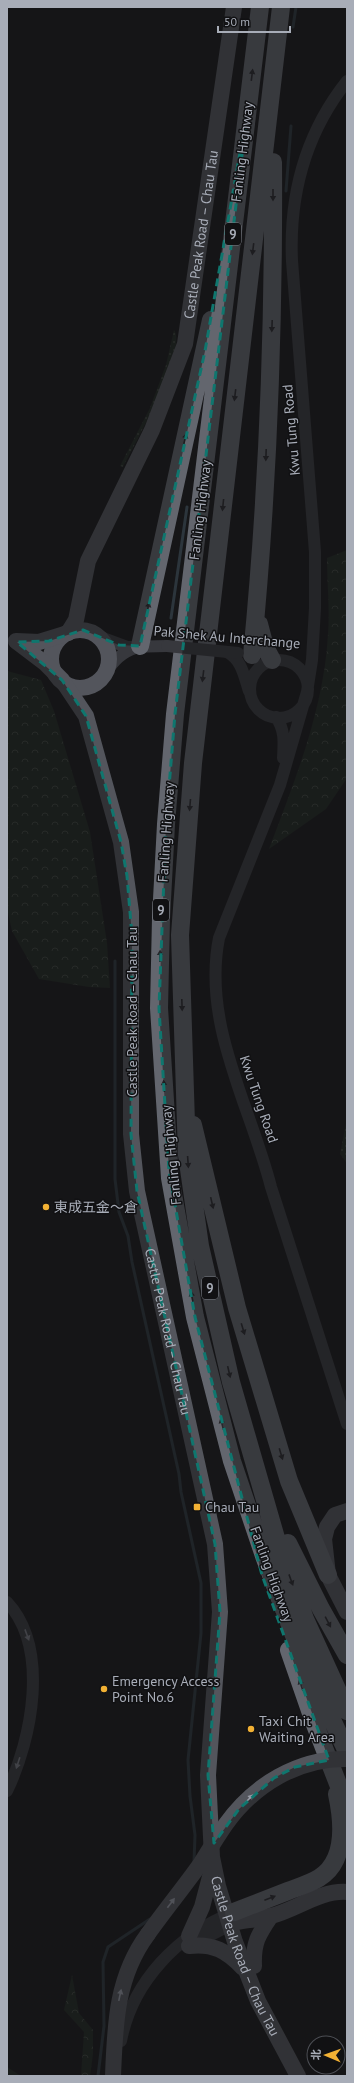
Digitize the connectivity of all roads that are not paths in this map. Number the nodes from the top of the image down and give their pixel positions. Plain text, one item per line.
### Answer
1 (234, 7) edge
2 (260, 7) edge
3 (281, 7) edge
4 (347, 81) edge
5 (272, 86) junction
6 (247, 113) junction
7 (80, 599) junction
8 (67, 634) junction
9 (96, 635) junction
10 (12, 640) edge
11 (140, 646) junction
12 (313, 647) junction
13 (250, 657) junction
14 (312, 660) junction
15 (291, 663) junction
16 (101, 677) junction
17 (64, 683) junction
18 (307, 692) junction
19 (251, 696) junction
20 (86, 716) junction
21 (276, 717) junction
22 (280, 785) junction
23 (185, 1095) junction
24 (347, 1424) edge
25 (232, 1461) junction
26 (258, 1476) junction
27 (347, 1511) edge
28 (328, 1575) junction
29 (7, 1602) edge
30 (347, 1612) edge
31 (347, 1655) edge
32 (347, 1711) edge
33 (347, 1752) edge
34 (339, 1762) edge
35 (7, 1791) edge
36 (347, 1806) edge
37 (210, 1829) junction
38 (212, 1857) junction
39 (347, 1892) edge
40 (271, 1916) junction
41 (231, 1919) junction
42 (189, 1941) junction
43 (250, 1968) junction
44 (114, 2076) edge
45 (298, 2076) edge
46 (308, 2076) edge

1 - 7 main road, Castle Peak Road – Chau Tau
6 -> 2 highway, Fanling Highway / 9
3 - 5 highway, Fanling Highway / 9
4 - 12 street, Kwu Tung Road
5 -> 13 highway
5 -> 23 highway, Fanling Highway / 9
11 -> 6 highway
25 -> 6 highway, Fanling Highway / 9
7 - 8 main road
7 - 9 main road
8 - 9 main road
8 - 10 main road
8 - 17 main road
9 - 11 street, Pak Shek Au Interchange
9 - 16 main road
10 - 17 main road
11 - 13 street, Pak Shek Au Interchange, bridge
11 - 16 street
12 - 14 street, Kwu Tung Road
12 - 15 street
13 - 14 street, Pak Shek Au Interchange
13 - 15 street
13 - 19 street
13 - 19 street
14 - 18 street, Kwu Tung Road
15 - 18 street
16 - 17 main road
16 - 20 main road
17 - 20 main road
18 - 21 street
18 - 22 street, Kwu Tung Road
19 - 21 street
20 - 37 main road, Castle Peak Road – Chau Tau
21 - 22 street, Kwu Tung Road
22 - 24 street, Kwu Tung Road
23 -> 26 highway, Fanling Highway / 9
23 -> 28 highway
25 - 33 highway, Fanling Highway / 9
34 -> 25 highway
26 -> 31 highway
26 -> 32 highway, Fanling Highway / 9
27 - 28 main road
28 - 30 main road
29 -> 35 street
34 - 36 highway
41 -> 34 highway
44 -> 34 main road, bridge
37 - 38 main road, Castle Peak Road – Chau Tau
37 - 41 main road, Castle Peak Road – Chau Tau
38 - 41 main road, Castle Peak Road – Chau Tau
38 - 42 main road
39 - 40 main road
40 - 41 main road
40 - 43 main road
41 - 42 street
41 - 43 main road, Castle Peak Road – Chau Tau
42 - 43 main road
42 - 44 street
43 - 45 main road, Castle Peak Road – Chau Tau
43 - 46 main road, Castle Peak Road – Chau Tau

